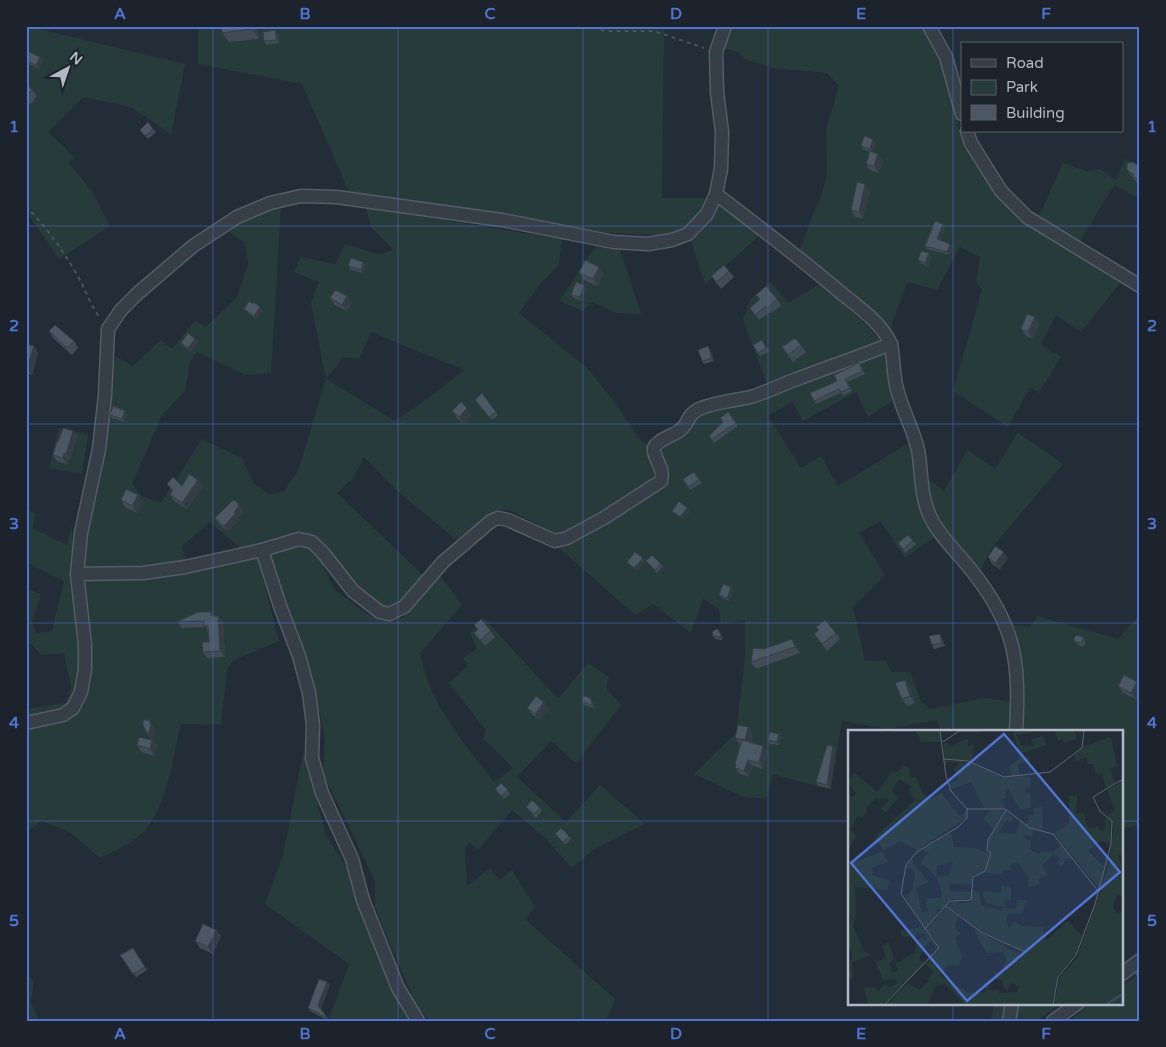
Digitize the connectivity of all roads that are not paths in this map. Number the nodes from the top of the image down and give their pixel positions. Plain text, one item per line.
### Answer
1 (725, 26) edge
2 (929, 26) edge
3 (961, 110) edge
4 (967, 132) edge
5 (716, 194) junction
6 (1140, 286) edge
7 (891, 344) junction
8 (262, 550) junction
9 (77, 574) junction
10 (26, 723) edge
11 (1016, 730) edge
12 (1140, 960) edge
13 (1124, 972) edge
14 (1012, 1004) edge
15 (1077, 1004) edge
16 (418, 1021) edge
17 (1009, 1021) edge
18 (1053, 1021) edge

1 - 5 street
2 - 3 street
4 - 6 street
5 - 7 street
5 - 9 street
7 - 8 street
7 - 11 street
8 - 9 street
8 - 16 street
9 - 10 street
12 - 13 street
14 - 17 street
15 - 18 street

